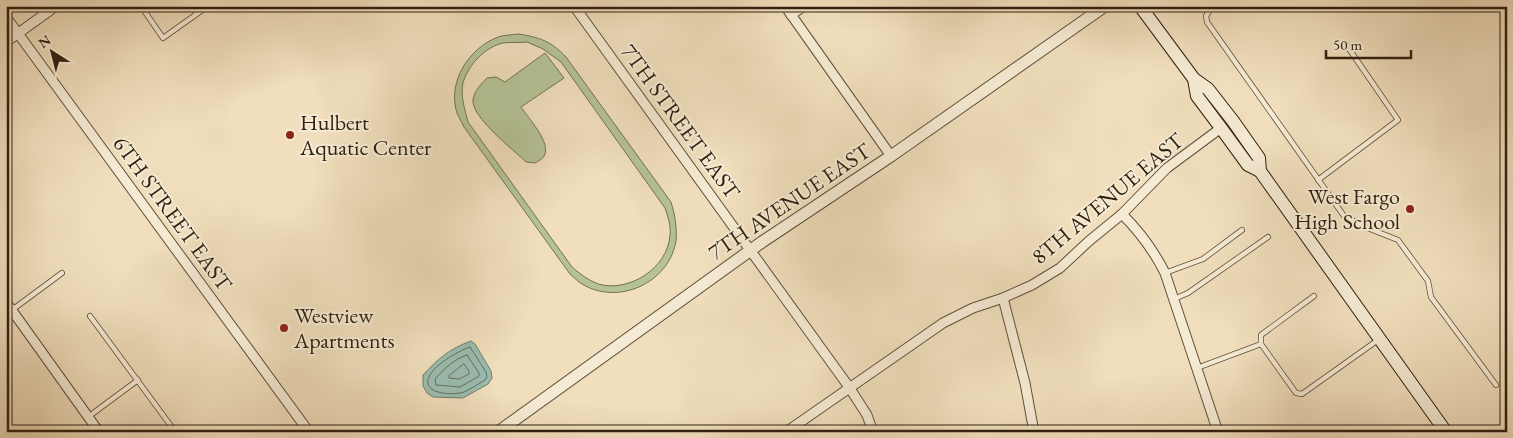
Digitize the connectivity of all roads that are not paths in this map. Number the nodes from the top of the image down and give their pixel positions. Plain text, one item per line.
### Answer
1 (56, 6) edge
2 (140, 6) edge
3 (208, 6) edge
4 (574, 6) edge
5 (785, 6) edge
6 (804, 6) edge
7 (1105, 6) edge
8 (1140, 6) edge
9 (1215, 6) edge
10 (791, 15) junction
11 (6, 17) edge
12 (18, 33) junction
13 (6, 42) edge
14 (1345, 43) dead end
15 (1194, 79) junction
16 (1221, 128) junction
17 (891, 156) junction
18 (1260, 171) junction
19 (1318, 180) junction
20 (1122, 214) junction
21 (1242, 230) dead end
22 (1268, 237) dead end
23 (751, 250) junction
24 (62, 273) dead end
25 (1165, 273) junction
26 (1314, 296) dead end
27 (1003, 298) junction
28 (1174, 299) junction
29 (9, 306) edge
30 (90, 316) dead end
31 (1379, 340) junction
32 (1261, 344) junction
33 (1197, 368) junction
34 (138, 380) junction
35 (1496, 385) dead end
36 (850, 387) junction
37 (88, 417) junction
38 (171, 426) dead end
39 (99, 432) edge
40 (309, 432) edge
41 (498, 432) edge
42 (786, 432) edge
43 (872, 432) edge
44 (1034, 432) edge
45 (1218, 432) edge
46 (1446, 432) edge

1 - 12 street
2 - 3 lane
4 - 23 street, 7TH STREET EAST
5 - 10 street
6 - 10 street
7 - 17 street, 7TH AVENUE EAST
8 - 15 main road
9 - 19 lane
10 - 17 street
11 - 12 street, 6TH STREET EAST
12 - 13 street
12 - 40 street, 6TH STREET EAST
14 - 19 lane
15 - 16 main road
15 - 18 main road
16 - 18 main road
16 - 20 street, 8TH AVENUE EAST
17 - 23 street, 7TH AVENUE EAST
18 - 31 main road
19 - 35 lane
20 - 25 street
20 - 27 street, 8TH AVENUE EAST
21 - 25 lane
22 - 28 lane
23 - 36 street, 7TH STREET EAST
23 - 41 street, 7TH AVENUE EAST
24 - 29 lane
25 - 28 street
26 - 32 lane
27 - 36 street, 8TH AVENUE EAST
27 - 44 street
28 - 33 street
29 - 37 street
30 - 34 lane
31 - 32 lane
31 - 46 main road
32 - 33 lane
33 - 45 street
34 - 37 lane
34 - 38 lane
36 - 42 street, 8TH AVENUE EAST
36 - 43 street, 7TH STREET EAST
37 - 39 street

